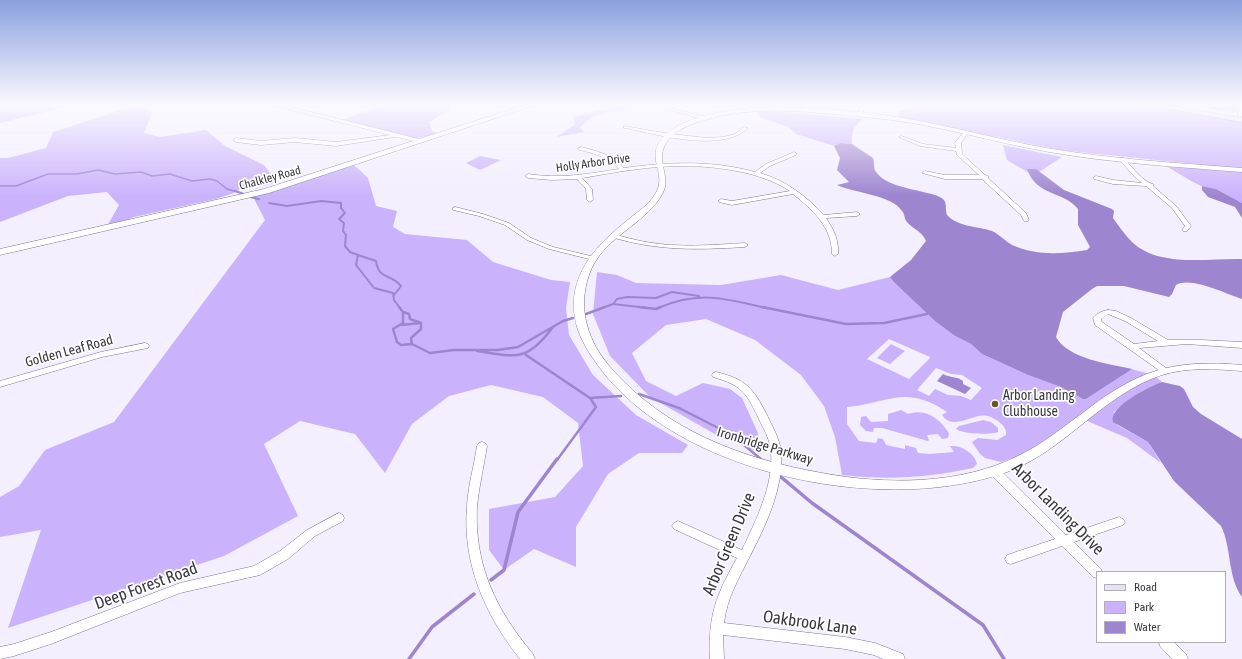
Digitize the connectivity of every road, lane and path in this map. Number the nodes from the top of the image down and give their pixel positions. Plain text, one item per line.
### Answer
1 (394, 134) edge
2 (441, 134) edge
3 (662, 134) edge
4 (738, 134) edge
5 (965, 134) edge
6 (970, 134) edge
7 (399, 135) junction
8 (670, 135) junction
9 (901, 137) dead end
10 (236, 140) dead end
11 (421, 140) junction
12 (582, 149) dead end
13 (957, 150) junction
14 (794, 154) dead end
15 (1122, 159) junction
16 (661, 166) junction
17 (623, 170) junction
18 (1242, 170) edge
19 (925, 173) dead end
20 (755, 174) junction
21 (528, 176) dead end
22 (986, 177) junction
23 (579, 178) junction
24 (1096, 178) dead end
25 (1151, 185) junction
26 (794, 192) junction
27 (590, 200) dead end
28 (721, 201) dead end
29 (455, 209) dead end
30 (857, 214) dead end
31 (822, 217) junction
32 (1026, 220) dead end
33 (1185, 230) dead end
34 (613, 236) junction
35 (745, 245) dead end
36 (0, 252) edge
37 (835, 254) dead end
38 (593, 258) junction
39 (1165, 342) junction
40 (1242, 345) edge
41 (145, 346) dead end
42 (1132, 347) junction
43 (1242, 368) edge
44 (1166, 371) junction
45 (716, 375) dead end
46 (0, 384) edge
47 (482, 446) dead end
48 (775, 467) junction
49 (994, 471) junction
50 (339, 518) dead end
51 (1118, 522) dead end
52 (678, 526) dead end
53 (1065, 541) junction
54 (744, 556) junction
55 (1011, 559) dead end
56 (1096, 572) edge
57 (716, 628) junction
58 (1166, 643) edge
59 (0, 653) edge
60 (528, 659) edge
61 (717, 659) edge
62 (898, 659) edge
63 (1181, 659) edge

1 - 7 street
2 - 11 street, Chalkley Road
3 - 8 street
4 - 8 street
5 - 13 street
6 - 15 street, Ironbridge Parkway
7 - 10 street
7 - 11 street
8 - 16 street, Ironbridge Parkway
9 - 13 street
11 - 36 street, Chalkley Road
12 - 17 street
13 - 22 street
14 - 20 street
15 - 18 street, Ironbridge Parkway
15 - 25 street
16 - 17 street, Holly Arbor Drive
16 - 20 street, Holly Arbor Drive
16 - 34 street, Ironbridge Parkway
17 - 23 street, Holly Arbor Drive
19 - 22 street
20 - 26 street, Holly Arbor Drive
21 - 23 street, Holly Arbor Drive
22 - 32 street
23 - 27 street
24 - 25 street
25 - 33 street
26 - 28 street
26 - 31 street, Holly Arbor Drive
29 - 38 street
30 - 31 street
31 - 37 street, Holly Arbor Drive
34 - 35 street
34 - 38 street, Ironbridge Parkway
38 - 48 street, Ironbridge Parkway
39 - 40 street
39 - 42 street
39 - 42 street
41 - 46 street, Golden Leaf Road
42 - 44 street
43 - 44 street, Ironbridge Parkway
44 - 49 street, Ironbridge Parkway
45 - 48 street, Arbor Green Drive
47 - 60 street
48 - 49 street, Ironbridge Parkway
48 - 54 street, Arbor Green Drive
49 - 53 street, Arbor Landing Drive
50 - 59 street, Deep Forest Road
51 - 53 street
52 - 54 street
53 - 55 street
53 - 56 street, Arbor Landing Drive
54 - 57 street, Arbor Green Drive
57 - 61 street, Arbor Green Drive
57 - 62 street, Oakbrook Lane
58 - 63 street

